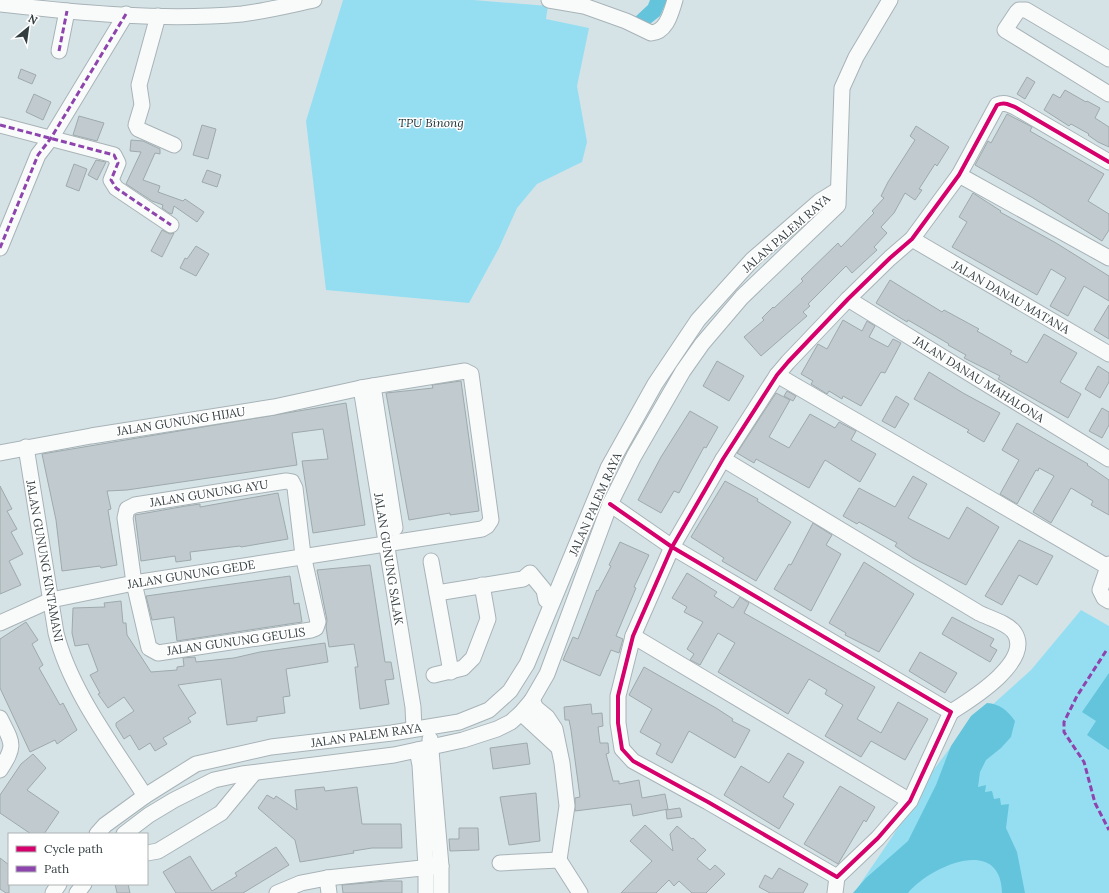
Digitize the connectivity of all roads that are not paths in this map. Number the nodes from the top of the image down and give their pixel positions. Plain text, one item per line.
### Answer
1 (314, 0) edge
2 (549, 0) edge
3 (675, 0) edge
4 (890, 0) edge
5 (0, 4) edge
6 (84, 6) edge
7 (68, 11) junction
8 (126, 14) junction
9 (158, 16) junction
10 (59, 51) dead end
11 (1109, 59) edge
12 (1109, 94) edge
13 (0, 125) edge
14 (51, 138) junction
15 (174, 145) dead end
16 (1109, 162) edge
17 (959, 175) junction
18 (838, 190) junction
19 (171, 225) dead end
20 (912, 239) junction
21 (0, 248) edge
22 (1109, 258) edge
23 (848, 299) junction
24 (1109, 354) edge
25 (777, 375) junction
26 (367, 387) junction
27 (26, 447) junction
28 (0, 453) edge
29 (723, 459) junction
30 (1109, 459) edge
31 (610, 504) junction
32 (392, 542) junction
33 (672, 547) junction
34 (303, 555) junction
35 (431, 561) dead end
36 (1108, 566) edge
37 (134, 583) junction
38 (482, 585) junction
39 (437, 593) junction
40 (51, 600) junction
41 (550, 601) junction
42 (1109, 601) edge
43 (571, 610) junction
44 (0, 623) edge
45 (633, 636) junction
46 (451, 672) junction
47 (434, 675) dead end
48 (532, 700) junction
49 (951, 712) junction
50 (521, 713) junction
51 (0, 718) edge
52 (416, 729) junction
53 (558, 747) junction
54 (418, 750) junction
55 (0, 770) edge
56 (254, 773) junction
57 (145, 796) junction
58 (910, 801) junction
59 (99, 833) edge
60 (125, 833) edge
61 (148, 853) edge
62 (559, 860) junction
63 (500, 863) dead end
64 (441, 866) junction
65 (426, 867) junction
66 (837, 877) junction
67 (83, 885) edge
68 (328, 886) edge
69 (77, 893) edge
70 (277, 893) edge
71 (426, 893) edge
72 (441, 893) edge
73 (580, 893) edge
74 (835, 893) edge

1 - 9 street
2 - 3 street
4 - 18 street
5 - 7 street
6 - 7 street
6 - 8 street
7 - 10 street
8 - 9 street
8 - 14 street
9 - 15 street
11 - 12 street
13 - 14 street
14 - 19 street
14 - 21 street
16 - 17 street
17 - 20 street
17 - 22 street
18 - 31 street, JALAN PALEM RAYA
18 - 41 street, JALAN PALEM RAYA
20 - 23 street
20 - 24 street, JALAN DANAU MATANA
23 - 25 street
23 - 30 street, JALAN DANAU MAHALONA
25 - 29 street
25 - 36 street
26 - 27 street, JALAN GUNUNG HIJAU
26 - 32 street, JALAN GUNUNG SALAK
26 - 32 street, JALAN GUNUNG HIJAU
27 - 28 street, JALAN GUNUNG HIJAU
27 - 40 street, JALAN GUNUNG KINTAMANI
29 - 33 street
29 - 49 street
31 - 33 street
31 - 43 street, JALAN PALEM RAYA
32 - 34 street, JALAN GUNUNG GEDE
32 - 52 street, JALAN GUNUNG SALAK
33 - 45 street
33 - 49 street
34 - 37 street, JALAN GUNUNG GEDE
34 - 37 street, JALAN GUNUNG GEULIS
34 - 37 street, JALAN GUNUNG AYU
35 - 39 street
36 - 42 street
37 - 40 street, JALAN GUNUNG GEDE
38 - 39 street
38 - 41 street
38 - 46 street
39 - 46 street
40 - 44 street, JALAN GUNUNG GEDE
40 - 57 street, JALAN GUNUNG KINTAMANI
41 - 43 street
41 - 52 street, JALAN PALEM RAYA
43 - 48 street, JALAN PALEM RAYA
45 - 58 street
45 - 66 street
46 - 47 street
48 - 50 street, JALAN PALEM RAYA
48 - 53 street
49 - 58 street
50 - 53 street
50 - 54 street, JALAN PALEM RAYA
51 - 55 street
52 - 54 street
52 - 54 street
52 - 57 street, JALAN PALEM RAYA
53 - 62 street
54 - 56 street, JALAN PALEM RAYA
54 - 64 street
54 - 65 street
56 - 60 street, JALAN PALEM RAYA
56 - 61 street
57 - 59 street, JALAN PALEM RAYA
58 - 66 street
62 - 63 street
62 - 73 street
64 - 65 street
64 - 72 street
65 - 68 street
65 - 71 street
66 - 74 street
67 - 69 street
68 - 70 street

